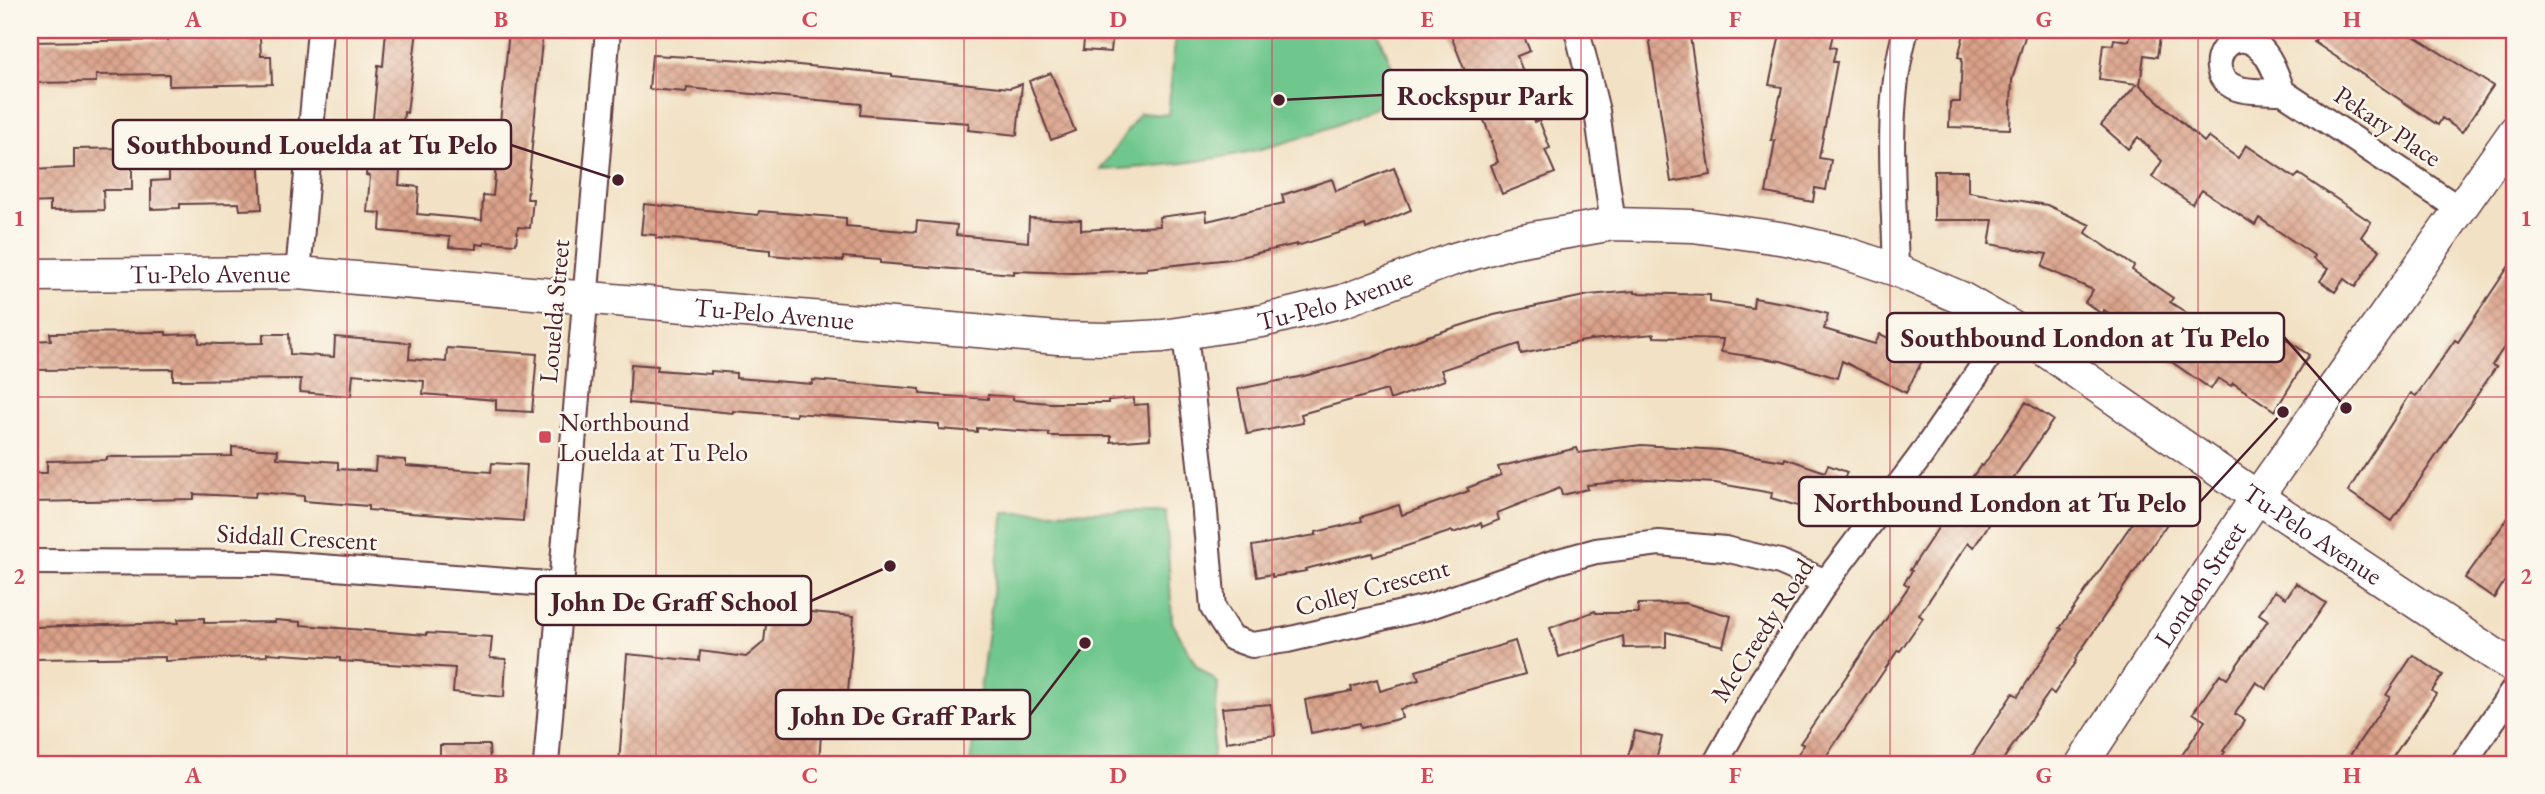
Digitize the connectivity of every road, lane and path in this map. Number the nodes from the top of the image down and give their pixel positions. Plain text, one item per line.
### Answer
1 (320, 30) edge
2 (608, 30) edge
3 (1577, 30) edge
4 (1906, 30) edge
5 (2283, 92) dead end
6 (2515, 131) edge
7 (2461, 210) junction
8 (1613, 224) junction
9 (1895, 270) junction
10 (298, 273) junction
11 (30, 275) edge
12 (584, 299) junction
13 (2010, 326) junction
14 (1185, 334) junction
15 (2258, 497) junction
16 (30, 562) edge
17 (1826, 582) junction
18 (561, 585) junction
19 (2515, 668) edge
20 (2515, 688) edge
21 (546, 764) edge
22 (1714, 764) edge
23 (2082, 764) edge
24 (2463, 764) edge

1 - 10 street
2 - 12 street, Louelda Street
3 - 8 street
4 - 9 street
5 - 7 street, Pekary Place
6 - 7 street, London Street
7 - 15 street, London Street
8 - 9 street, Tu-Pelo Avenue
8 - 14 street, Tu-Pelo Avenue
9 - 13 street, Tu-Pelo Avenue
10 - 11 street, Tu-Pelo Avenue
10 - 12 street, Tu-Pelo Avenue
12 - 14 street, Tu-Pelo Avenue
12 - 18 street, Louelda Street
13 - 15 street, Tu-Pelo Avenue
13 - 17 street, McCreedy Road
14 - 17 street, Colley Crescent
15 - 19 street, Tu-Pelo Avenue
15 - 23 street, London Street
16 - 18 street, Siddall Crescent
17 - 22 street, McCreedy Road
18 - 21 street, Louelda Street
20 - 24 street

